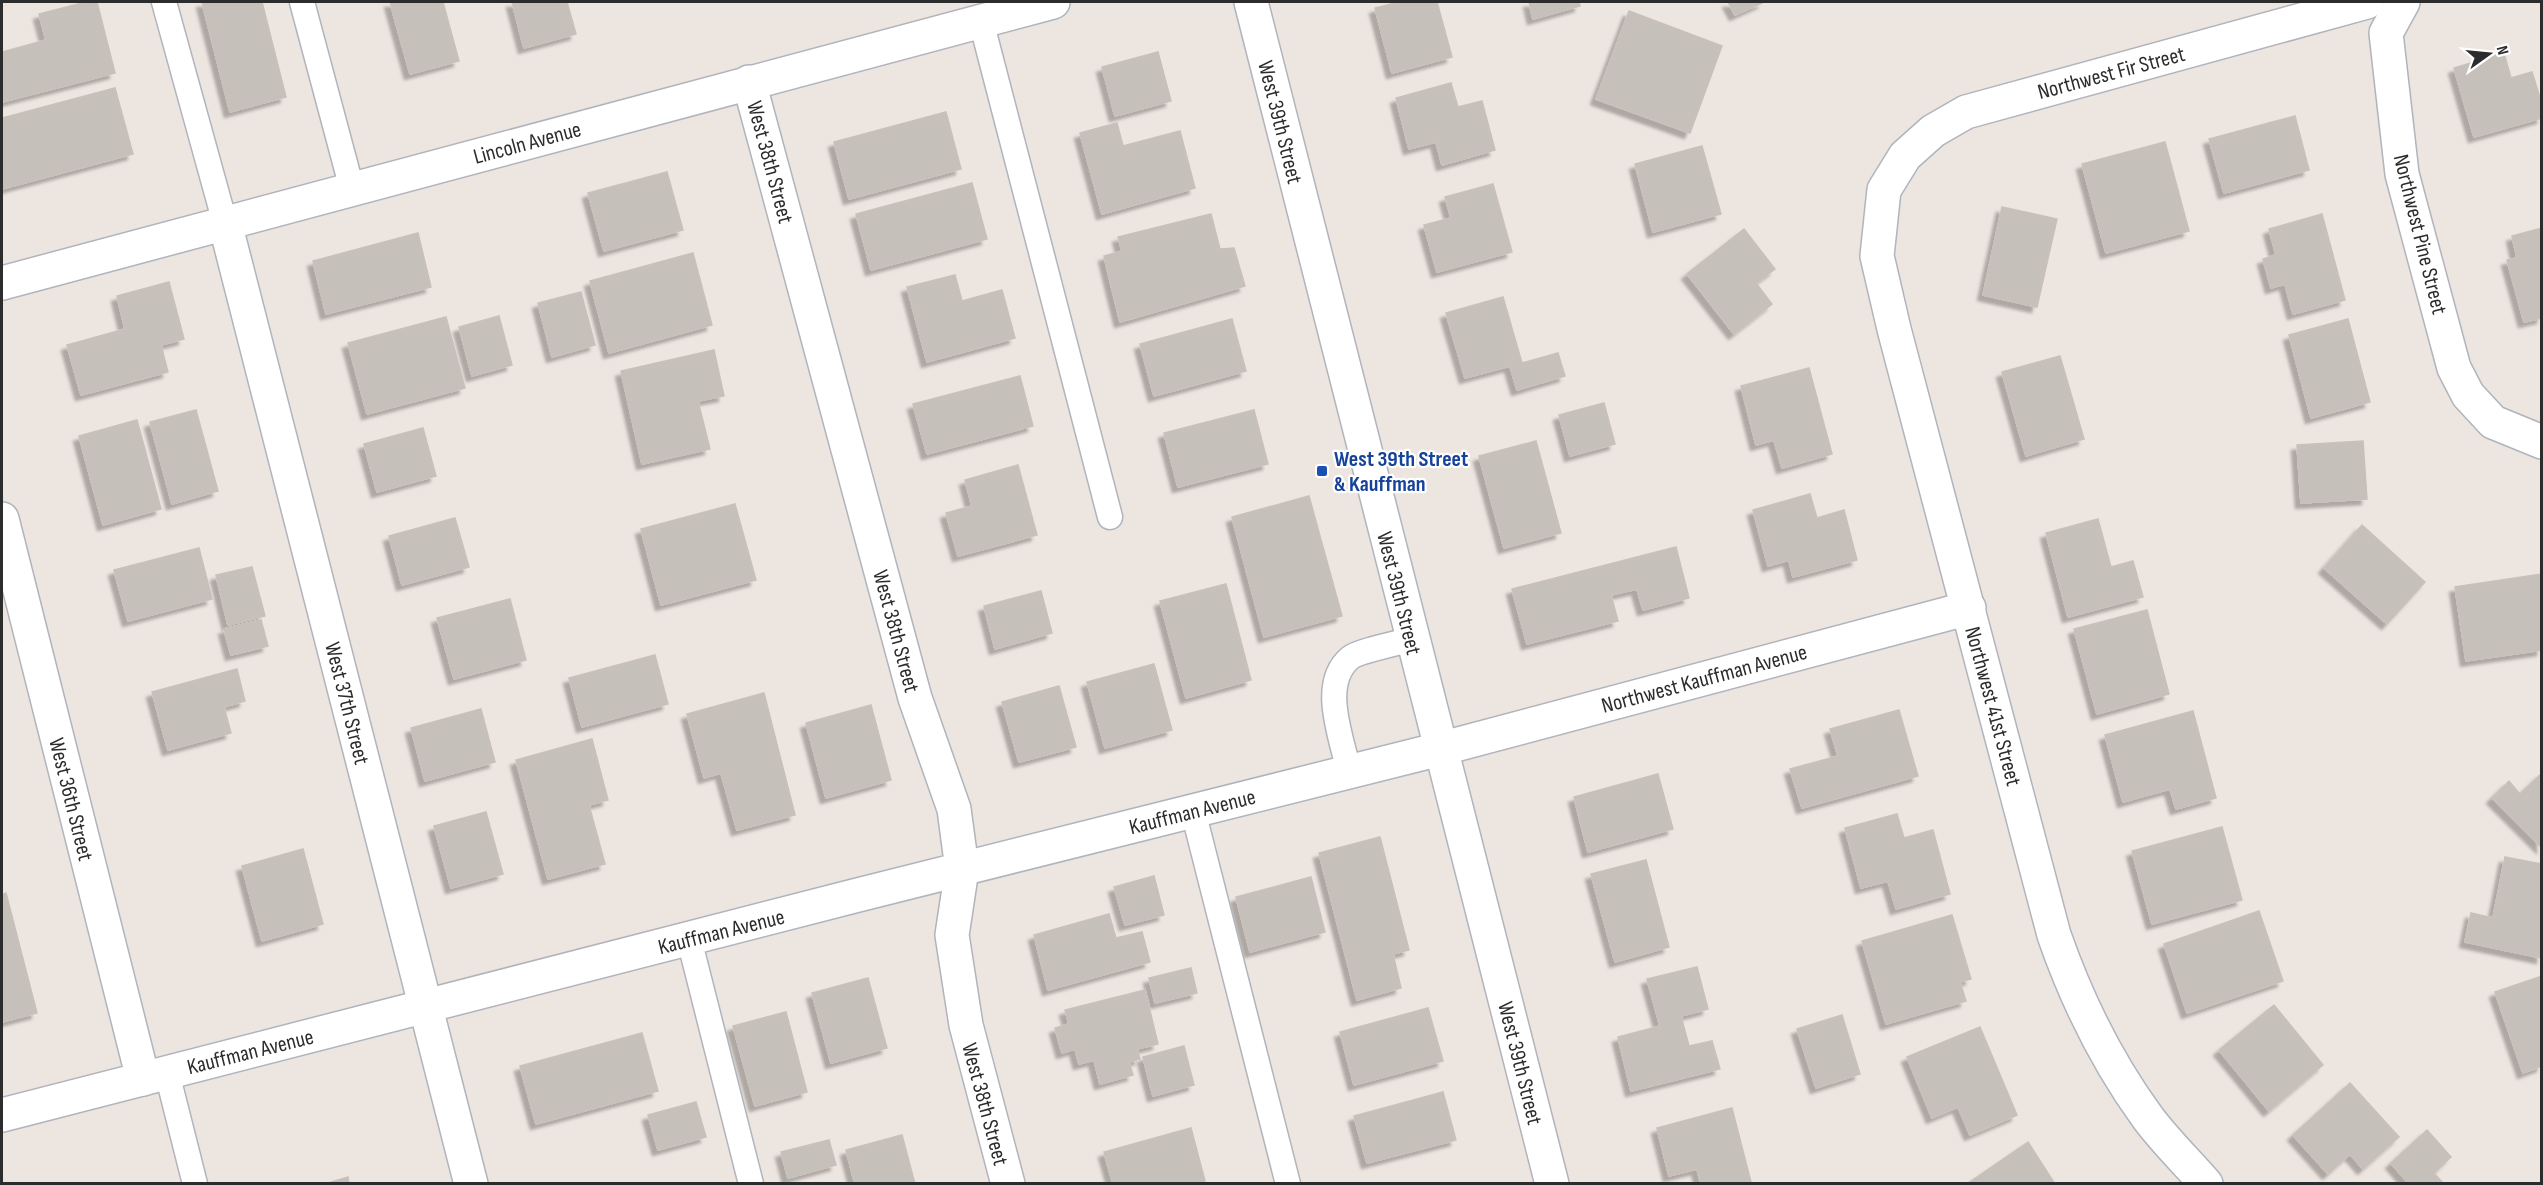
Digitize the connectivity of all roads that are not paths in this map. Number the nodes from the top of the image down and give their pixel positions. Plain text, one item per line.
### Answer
1 (164, 2) edge
2 (302, 2) edge
3 (1053, 2) edge
4 (1251, 2) edge
5 (2367, 2) edge
6 (2403, 2) edge
7 (981, 21) junction
8 (749, 82) junction
9 (352, 189) junction
10 (1884, 190) joint
11 (225, 223) junction
12 (2, 283) edge
13 (2541, 442) edge
14 (1110, 517) dead end
15 (2, 519) edge
16 (1969, 608) junction
17 (1412, 639) junction
18 (1440, 749) junction
19 (1349, 772) junction
20 (1193, 811) junction
21 (962, 869) junction
22 (689, 939) junction
23 (425, 1006) junction
24 (155, 1076) junction
25 (2, 1115) edge
26 (195, 1184) edge
27 (471, 1184) edge
28 (751, 1184) edge
29 (1008, 1184) edge
30 (1288, 1184) edge
31 (1552, 1184) edge
32 (2206, 1184) edge

1 - 11 lane
2 - 9 lane
3 - 7 street, Lincoln Avenue
4 - 17 street, West 39th Street
5 - 10 street, Northwest Fir Street
6 - 13 street, Northwest Pine Street
7 - 8 street, Lincoln Avenue
7 - 14 lane
8 - 9 street, Lincoln Avenue
8 - 21 street, West 38th Street
9 - 11 street, Lincoln Avenue
10 - 16 street, Northwest 41st Street
11 - 12 street, Lincoln Avenue
11 - 23 street, West 37th Street
15 - 24 street, West 36th Street
16 - 18 street, Northwest Kauffman Avenue
16 - 32 street, Northwest 41st Street
17 - 18 street, West 39th Street
17 - 19 lane
18 - 19 street, Kauffman Avenue
18 - 31 street, West 39th Street
19 - 20 street, Kauffman Avenue
20 - 21 street, Kauffman Avenue
20 - 30 lane
21 - 22 street, Kauffman Avenue
21 - 29 street, West 38th Street
22 - 23 street, Kauffman Avenue
22 - 28 lane
23 - 24 street, Kauffman Avenue
23 - 27 street, West 37th Street
24 - 25 street, Kauffman Avenue
24 - 26 lane

